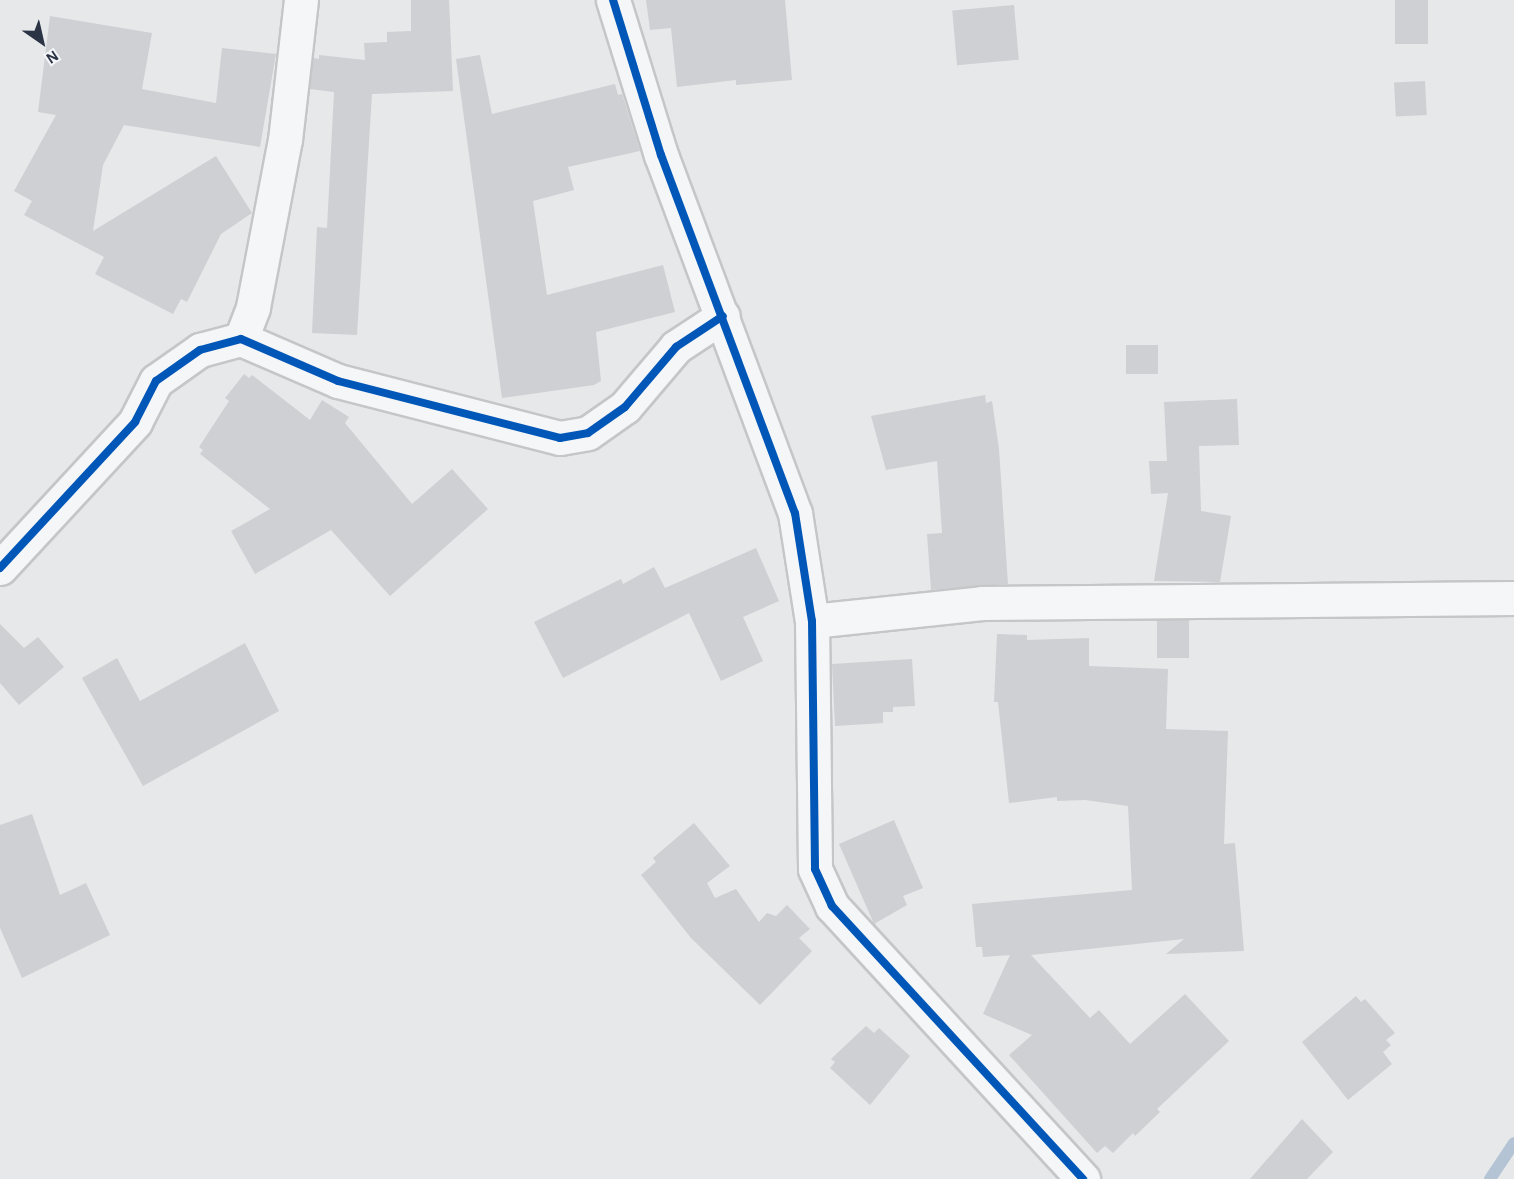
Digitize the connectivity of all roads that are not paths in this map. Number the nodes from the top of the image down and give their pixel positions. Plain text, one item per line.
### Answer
1 (301, 0) edge
2 (613, 0) edge
3 (723, 316) junction
4 (241, 339) junction
5 (0, 568) edge
6 (1514, 598) edge
7 (812, 621) junction
8 (1083, 1179) edge

1 - 4 street
2 - 3 street
3 - 4 street
3 - 7 street
4 - 5 street
6 - 7 street
7 - 8 street

